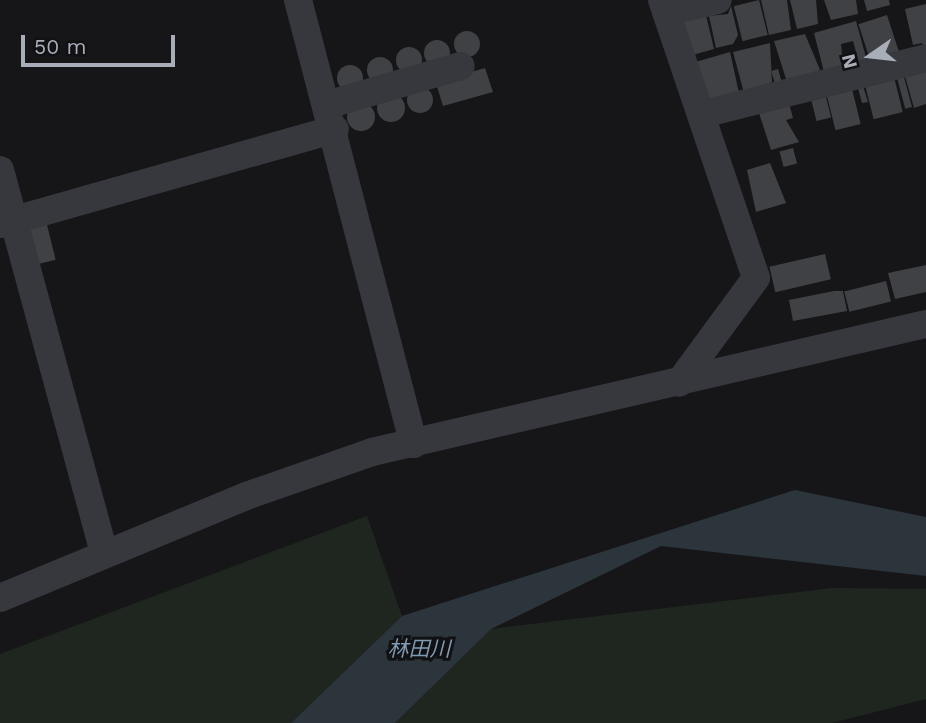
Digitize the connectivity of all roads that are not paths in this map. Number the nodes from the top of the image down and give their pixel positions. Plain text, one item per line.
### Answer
1 (298, 0) edge
2 (718, 0) edge
3 (664, 6) edge
4 (926, 58) edge
5 (461, 66) dead end
6 (702, 114) junction
7 (332, 116) junction
8 (0, 170) edge
9 (8, 222) edge
10 (926, 324) edge
11 (679, 383) junction
12 (414, 444) junction
13 (104, 552) junction
14 (0, 598) edge

1 - 7 street
2 - 3 street
3 - 6 street
4 - 6 street
5 - 7 street
6 - 11 street
7 - 9 street
7 - 12 street
8 - 9 street
9 - 13 street
10 - 11 street
11 - 12 street
12 - 13 street
13 - 14 street

